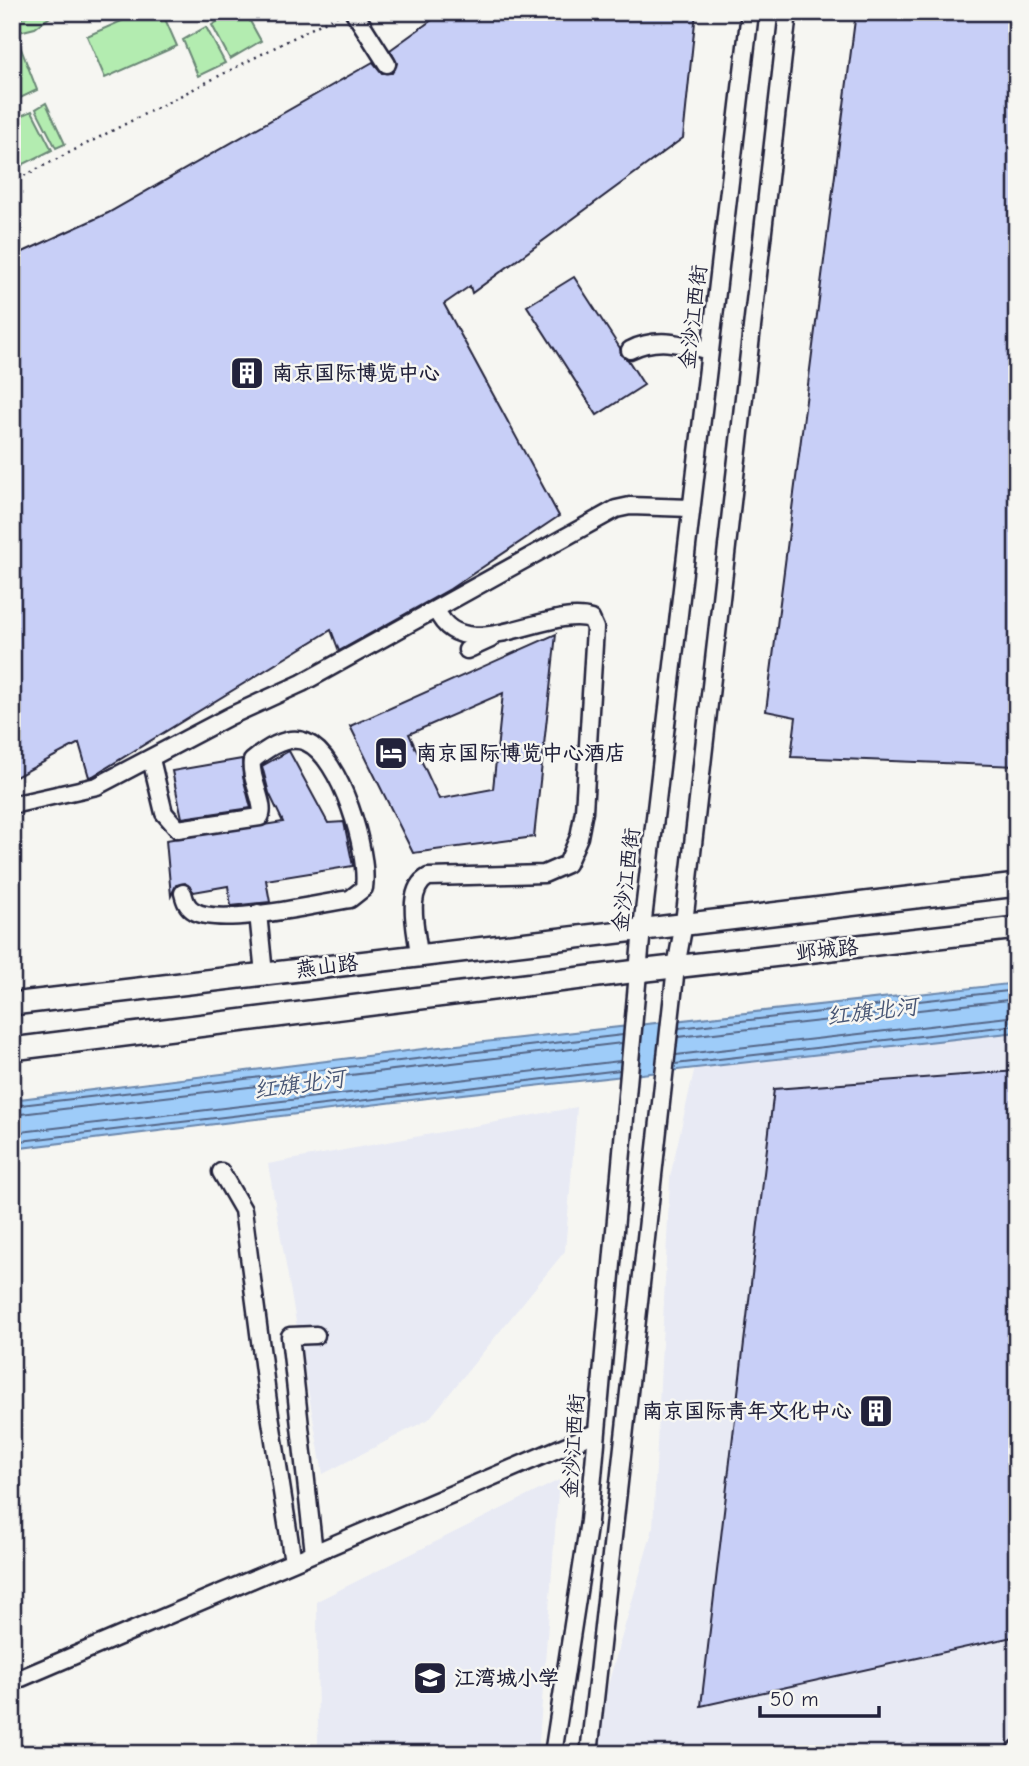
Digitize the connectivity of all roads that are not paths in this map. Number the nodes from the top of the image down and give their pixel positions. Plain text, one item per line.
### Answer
1 (354, 12) edge
2 (750, 12) edge
3 (788, 12) edge
4 (387, 64) dead end
5 (630, 350) dead end
6 (710, 351) junction
7 (691, 508) junction
8 (437, 611) junction
9 (503, 633) junction
10 (467, 650) dead end
11 (151, 759) junction
12 (12, 805) edge
13 (1017, 885) edge
14 (183, 893) dead end
15 (258, 913) junction
16 (684, 923) junction
17 (642, 928) junction
18 (1017, 928) edge
19 (419, 955) junction
20 (676, 967) junction
21 (638, 971) junction
22 (264, 974) junction
23 (12, 1004) edge
24 (12, 1049) edge
25 (222, 1172) dead end
26 (316, 1335) dead end
27 (595, 1433) junction
28 (314, 1553) junction
29 (293, 1562) junction
30 (12, 1682) edge
31 (1017, 1749) edge
32 (552, 1754) edge
33 (589, 1754) edge
34 (1013, 1754) edge

1 - 4 street
2 - 6 street, 金沙江西街
3 - 16 street
5 - 6 street
6 - 7 street, 金沙江西街
7 - 8 street
7 - 17 street, 金沙江西街
8 - 9 street
8 - 11 street
9 - 10 street
9 - 19 street
11 - 12 street
11 - 15 street
13 - 16 main road, 邺城路
14 - 15 street
15 - 22 street
16 - 17 main road, 邺城路
16 - 20 street
17 - 19 main road, 燕山路
17 - 21 street, 金沙江西街
18 - 20 main road, 邺城路
19 - 22 main road, 燕山路
20 - 21 main road, 邺城路
20 - 33 street
21 - 24 main road, 燕山路
21 - 27 street, 金沙江西街
22 - 23 main road, 燕山路
25 - 29 street
26 - 28 street
27 - 28 street
27 - 32 street, 金沙江西街
28 - 29 street
29 - 30 street
31 - 34 street

